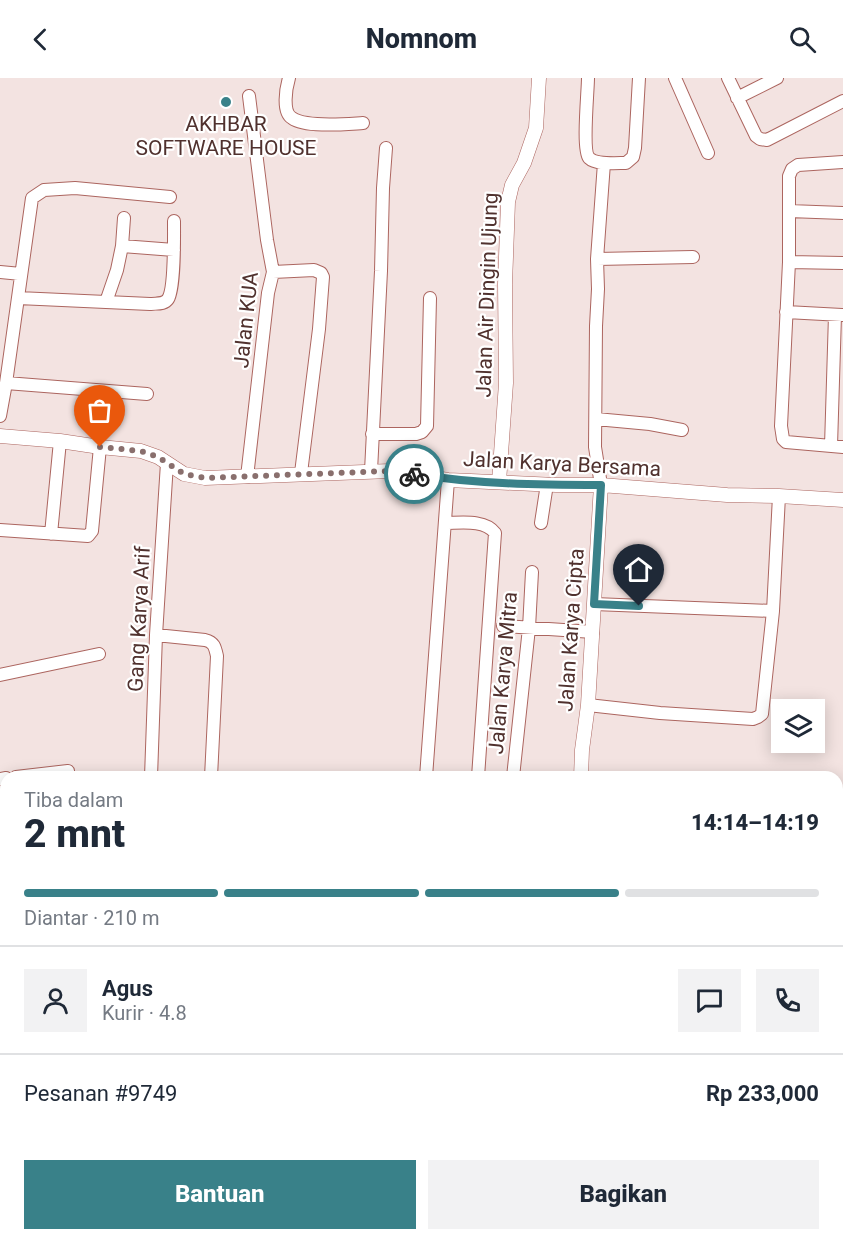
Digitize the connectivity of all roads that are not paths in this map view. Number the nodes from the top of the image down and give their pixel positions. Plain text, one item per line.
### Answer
1 (289, 78) edge
2 (539, 78) edge
3 (588, 78) edge
4 (639, 78) edge
5 (675, 78) edge
6 (728, 78) edge
7 (777, 78) edge
8 (249, 96) dead end
9 (737, 98) junction
10 (843, 101) edge
11 (363, 123) dead end
12 (386, 148) dead end
13 (708, 153) dead end
14 (843, 162) edge
15 (604, 163) junction
16 (170, 197) dead end
17 (789, 211) junction
18 (843, 213) edge
19 (124, 218) dead end
20 (174, 221) dead end
21 (122, 246) junction
22 (174, 250) junction
23 (693, 257) dead end
24 (597, 259) junction
25 (789, 262) junction
26 (843, 263) edge
27 (0, 272) edge
28 (273, 272) junction
29 (21, 274) junction
30 (18, 298) junction
31 (430, 298) dead end
32 (106, 302) junction
33 (786, 312) junction
34 (839, 315) edge
35 (6, 347) edge
36 (6, 383) junction
37 (147, 394) dead end
38 (0, 416) edge
39 (596, 420) junction
40 (682, 430) dead end
41 (372, 434) junction
42 (0, 436) edge
43 (60, 441) junction
44 (100, 447) junction
45 (837, 447) edge
46 (167, 463) junction
47 (371, 471) junction
48 (301, 473) junction
49 (247, 477) junction
50 (448, 480) junction
51 (499, 482) junction
52 (547, 484) junction
53 (601, 485) junction
54 (780, 496) junction
55 (843, 500) edge
56 (445, 523) junction
57 (541, 523) dead end
58 (0, 530) edge
59 (51, 534) junction
60 (532, 572) dead end
61 (594, 604) junction
62 (773, 611) junction
63 (503, 626) dead end
64 (529, 628) junction
65 (593, 632) junction
66 (156, 634) junction
67 (99, 654) dead end
68 (0, 675) edge
69 (588, 705) junction
70 (151, 771) edge
71 (212, 771) edge
72 (426, 771) edge
73 (478, 771) edge
74 (514, 771) edge
75 (581, 771) edge

1 - 11 street
2 - 51 street, Jalan Air Dingin Ujung
3 - 15 street
4 - 15 street
5 - 13 street
6 - 9 street
7 - 9 street
8 - 28 street, Jalan KUA
9 - 10 street
12 - 41 street
14 - 17 street
15 - 24 street
16 - 29 street
17 - 18 street
17 - 25 street
19 - 21 street
20 - 22 street
21 - 22 street
21 - 32 street
22 - 32 street
23 - 24 street
24 - 39 street
25 - 26 street
25 - 33 street
27 - 29 street
28 - 48 street
28 - 49 street, Jalan KUA
29 - 30 street
30 - 32 street
30 - 35 street
31 - 41 street
33 - 34 street
33 - 45 street
34 - 45 street
35 - 36 street
36 - 37 street
36 - 38 street
39 - 40 street
39 - 53 street
41 - 47 street
42 - 43 street, Jalan Karya Bersama
43 - 44 street, Jalan Karya Bersama
43 - 59 street
44 - 46 street, Jalan Karya Bersama
44 - 59 street
46 - 49 street, Jalan Karya Bersama
46 - 66 street, Gang Karya Arif
47 - 48 street, Jalan Karya Bersama
47 - 50 street, Jalan Karya Bersama
48 - 49 street, Jalan Karya Bersama
50 - 51 street, Jalan Karya Bersama
50 - 56 street
51 - 52 street, Jalan Karya Bersama
52 - 53 street, Jalan Karya Bersama
52 - 57 street
53 - 54 street, Jalan Karya Bersama
53 - 61 street, Jalan Karya Cipta
54 - 55 street, Jalan Karya Bersama
54 - 62 street
56 - 72 street
56 - 73 street
58 - 59 street
60 - 64 street, Jalan Karya Mitra
61 - 62 street
61 - 65 street, Jalan Karya Cipta
62 - 69 street
63 - 64 street
64 - 65 street
64 - 74 street, Jalan Karya Mitra
65 - 69 street, Jalan Karya Cipta
66 - 70 street, Gang Karya Arif
66 - 71 street
67 - 68 street
69 - 75 street, Jalan Karya Cipta

